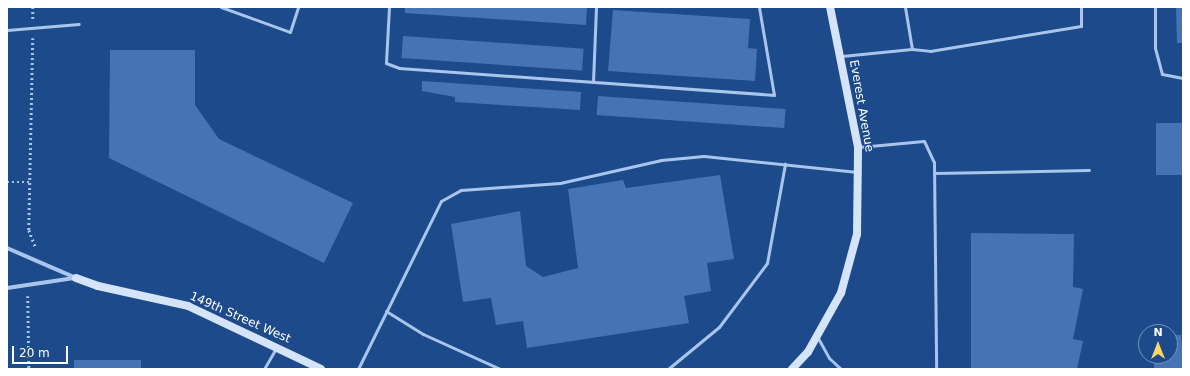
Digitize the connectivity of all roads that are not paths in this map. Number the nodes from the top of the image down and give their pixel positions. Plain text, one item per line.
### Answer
1 (221, 7) edge
2 (298, 7) edge
3 (389, 7) edge
4 (596, 7) edge
5 (759, 7) edge
6 (830, 7) edge
7 (906, 7) edge
8 (1081, 7) edge
9 (1155, 7) edge
10 (79, 24) dead end
11 (7, 30) edge
12 (912, 49) junction
13 (840, 56) junction
14 (1183, 78) edge
15 (593, 82) junction
16 (858, 147) junction
17 (785, 164) junction
18 (1089, 170) dead end
19 (858, 172) junction
20 (934, 173) junction
21 (7, 248) edge
22 (76, 278) junction
23 (7, 288) edge
24 (386, 311) junction
25 (817, 336) junction
26 (276, 348) junction
27 (264, 369) edge
28 (322, 369) edge
29 (358, 369) edge
30 (500, 369) edge
31 (668, 369) edge
32 (792, 369) edge
33 (841, 369) edge
34 (936, 369) edge

1 - 2 lane
3 - 15 lane
4 - 15 lane
5 - 15 lane
6 - 13 street, Everest Avenue
7 - 12 lane
8 - 12 lane
9 - 14 lane
10 - 11 lane
12 - 13 lane
13 - 16 street, Everest Avenue
16 - 19 street, Everest Avenue
16 - 20 lane
17 - 19 lane
17 - 24 lane
17 - 31 lane
18 - 20 lane
19 - 25 street, Everest Avenue
20 - 34 lane
21 - 22 street
22 - 23 street
22 - 26 street, 149th Street West
24 - 29 lane
24 - 30 lane
25 - 32 street
25 - 33 lane
26 - 27 lane
26 - 28 street, 149th Street West

